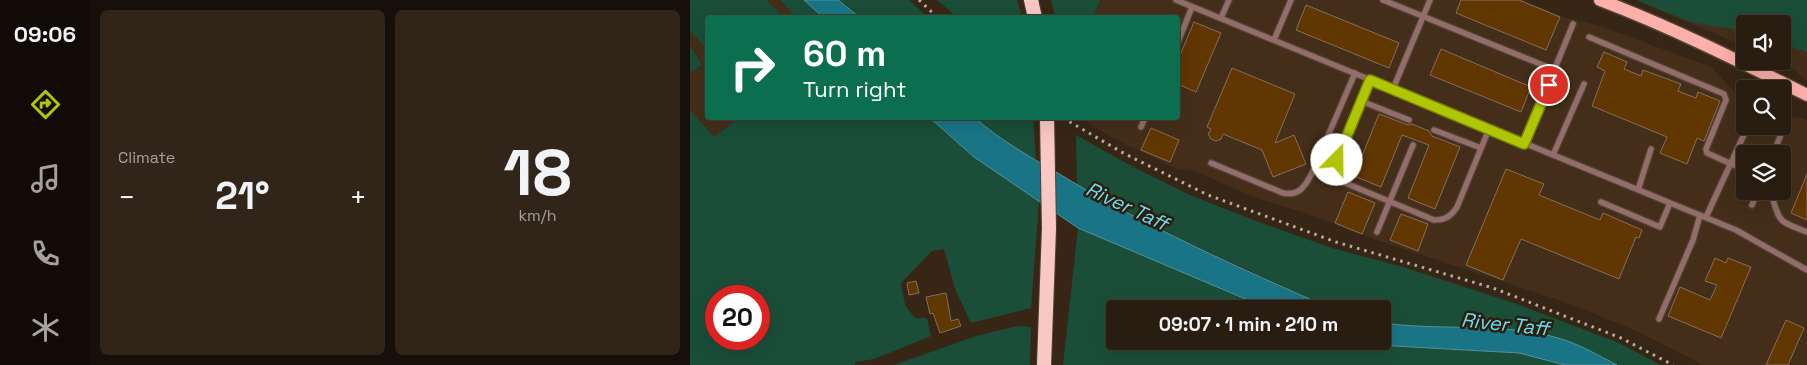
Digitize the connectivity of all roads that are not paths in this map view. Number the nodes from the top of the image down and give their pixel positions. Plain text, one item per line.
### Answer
1 (1031, 0) edge
2 (1176, 0) edge
3 (1229, 0) edge
4 (1291, 0) edge
5 (1384, 0) edge
6 (1430, 0) edge
7 (1600, 0) edge
8 (1192, 6) junction
9 (1034, 15) edge
10 (1423, 15) junction
11 (1221, 18) junction
12 (1573, 24) dead end
13 (1180, 37) edge
14 (1590, 37) dead end
15 (1274, 40) junction
16 (1556, 70) junction
17 (1355, 73) junction
18 (1370, 80) junction
19 (1762, 80) edge
20 (1584, 84) dead end
21 (1393, 89) junction
22 (1791, 90) edge
23 (1807, 95) edge
24 (1362, 101) junction
25 (1047, 120) edge
26 (1145, 120) edge
27 (1409, 120) dead end
28 (1142, 127) dead end
29 (1489, 129) junction
30 (1434, 130) dead end
31 (1744, 135) edge
32 (1780, 137) dead end
33 (1524, 144) junction
34 (1412, 145) dead end
35 (1777, 145) edge
36 (1481, 148) junction
37 (1651, 149) dead end
38 (1553, 155) junction
39 (1211, 163) dead end
40 (1731, 164) junction
41 (1736, 166) edge
42 (1638, 190) junction
43 (1754, 200) edge
44 (1773, 200) edge
45 (1390, 201) junction
46 (1602, 202) dead end
47 (1670, 203) junction
48 (1752, 206) dead end
49 (1703, 216) junction
50 (1377, 232) dead end
51 (1807, 232) edge
52 (1807, 270) edge
53 (1658, 319) dead end
54 (1044, 365) edge

1 - 9 highway
2 - 8 lane
3 - 11 lane
4 - 15 lane
5 - 10 lane
6 - 10 lane
7 - 19 main road
8 - 11 lane
8 - 13 lane
10 - 16 lane
10 - 21 lane
11 - 15 lane
12 - 16 lane
14 - 40 lane
15 - 17 lane
16 - 33 lane
17 - 18 lane
17 - 39 lane
18 - 21 lane
18 - 24 lane
20 - 38 lane
21 - 29 lane
22 - 23 main road
24 - 27 lane
24 - 45 lane
25 - 54 highway
26 - 28 lane
29 - 33 lane
29 - 36 lane
30 - 36 lane
31 - 40 lane
32 - 35 lane
33 - 38 lane
34 - 45 lane
36 - 45 lane
37 - 42 lane
38 - 42 lane
40 - 41 lane
40 - 49 lane
42 - 47 lane
43 - 48 lane
44 - 51 lane
45 - 50 lane
46 - 47 lane
47 - 49 lane
49 - 52 lane
49 - 53 lane

